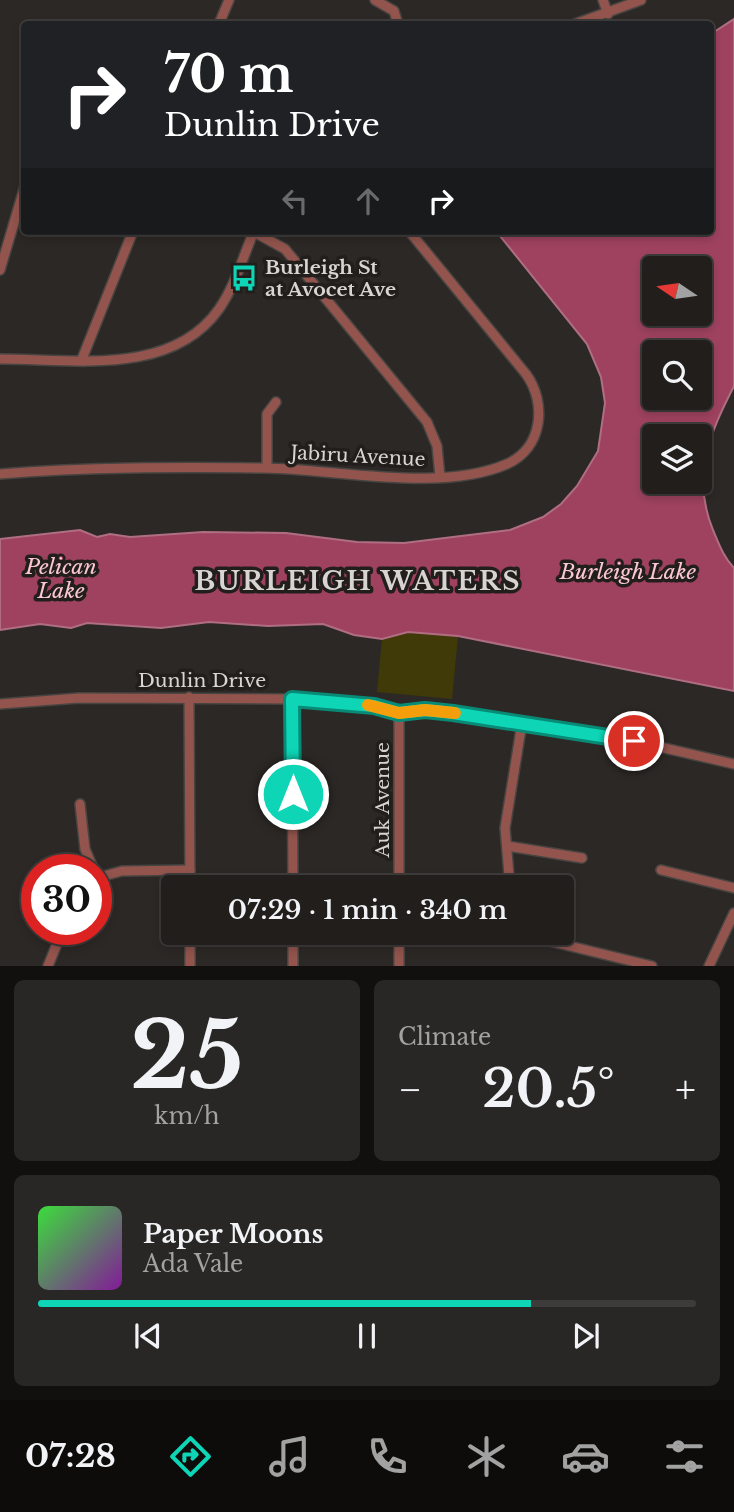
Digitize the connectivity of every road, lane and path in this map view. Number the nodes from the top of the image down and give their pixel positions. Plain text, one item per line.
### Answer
1 (229, 0) edge
2 (375, 0) edge
3 (603, 0) edge
4 (641, 0) edge
5 (608, 14) junction
6 (220, 21) edge
7 (397, 21) edge
8 (585, 21) edge
9 (21, 199) edge
10 (132, 235) edge
11 (252, 235) edge
12 (261, 235) edge
13 (412, 235) edge
14 (0, 270) edge
15 (0, 359) edge
16 (82, 359) junction
17 (276, 402) dead end
18 (267, 468) junction
19 (0, 474) edge
20 (440, 477) junction
21 (190, 697) junction
22 (292, 699) junction
23 (0, 704) edge
24 (399, 713) junction
25 (522, 723) junction
26 (734, 764) edge
27 (80, 804) dead end
28 (507, 846) junction
29 (87, 854) edge
30 (582, 858) dead end
31 (190, 870) junction
32 (661, 870) dead end
33 (112, 873) edge
34 (190, 875) edge
35 (293, 875) edge
36 (399, 875) edge
37 (508, 875) edge
38 (734, 888) edge
39 (734, 913) edge
40 (56, 945) edge
41 (190, 945) edge
42 (293, 945) edge
43 (399, 945) edge
44 (566, 945) edge
45 (48, 966) edge
46 (190, 966) edge
47 (293, 966) edge
48 (399, 966) edge
49 (652, 966) edge
50 (709, 966) edge

1 - 6 street
2 - 7 street
3 - 5 street
4 - 5 street
5 - 8 street
9 - 14 street
10 - 16 street
11 - 16 street
12 - 20 street
13 - 20 street, Jabiru Avenue
15 - 16 street
17 - 18 street
18 - 19 street, Jabiru Avenue
18 - 20 street, Jabiru Avenue
21 - 22 street, Dunlin Drive
21 - 23 street, Dunlin Drive
21 - 31 street
22 - 24 street, Dunlin Drive
22 - 35 street
24 - 25 street, Dunlin Drive
24 - 36 street, Auk Avenue
25 - 26 street, Dunlin Drive
25 - 28 street
27 - 29 street
28 - 30 street
28 - 37 street
31 - 33 street
31 - 34 street
32 - 38 street
39 - 50 street
40 - 45 street
41 - 46 street
42 - 47 street
43 - 48 street
44 - 49 street

